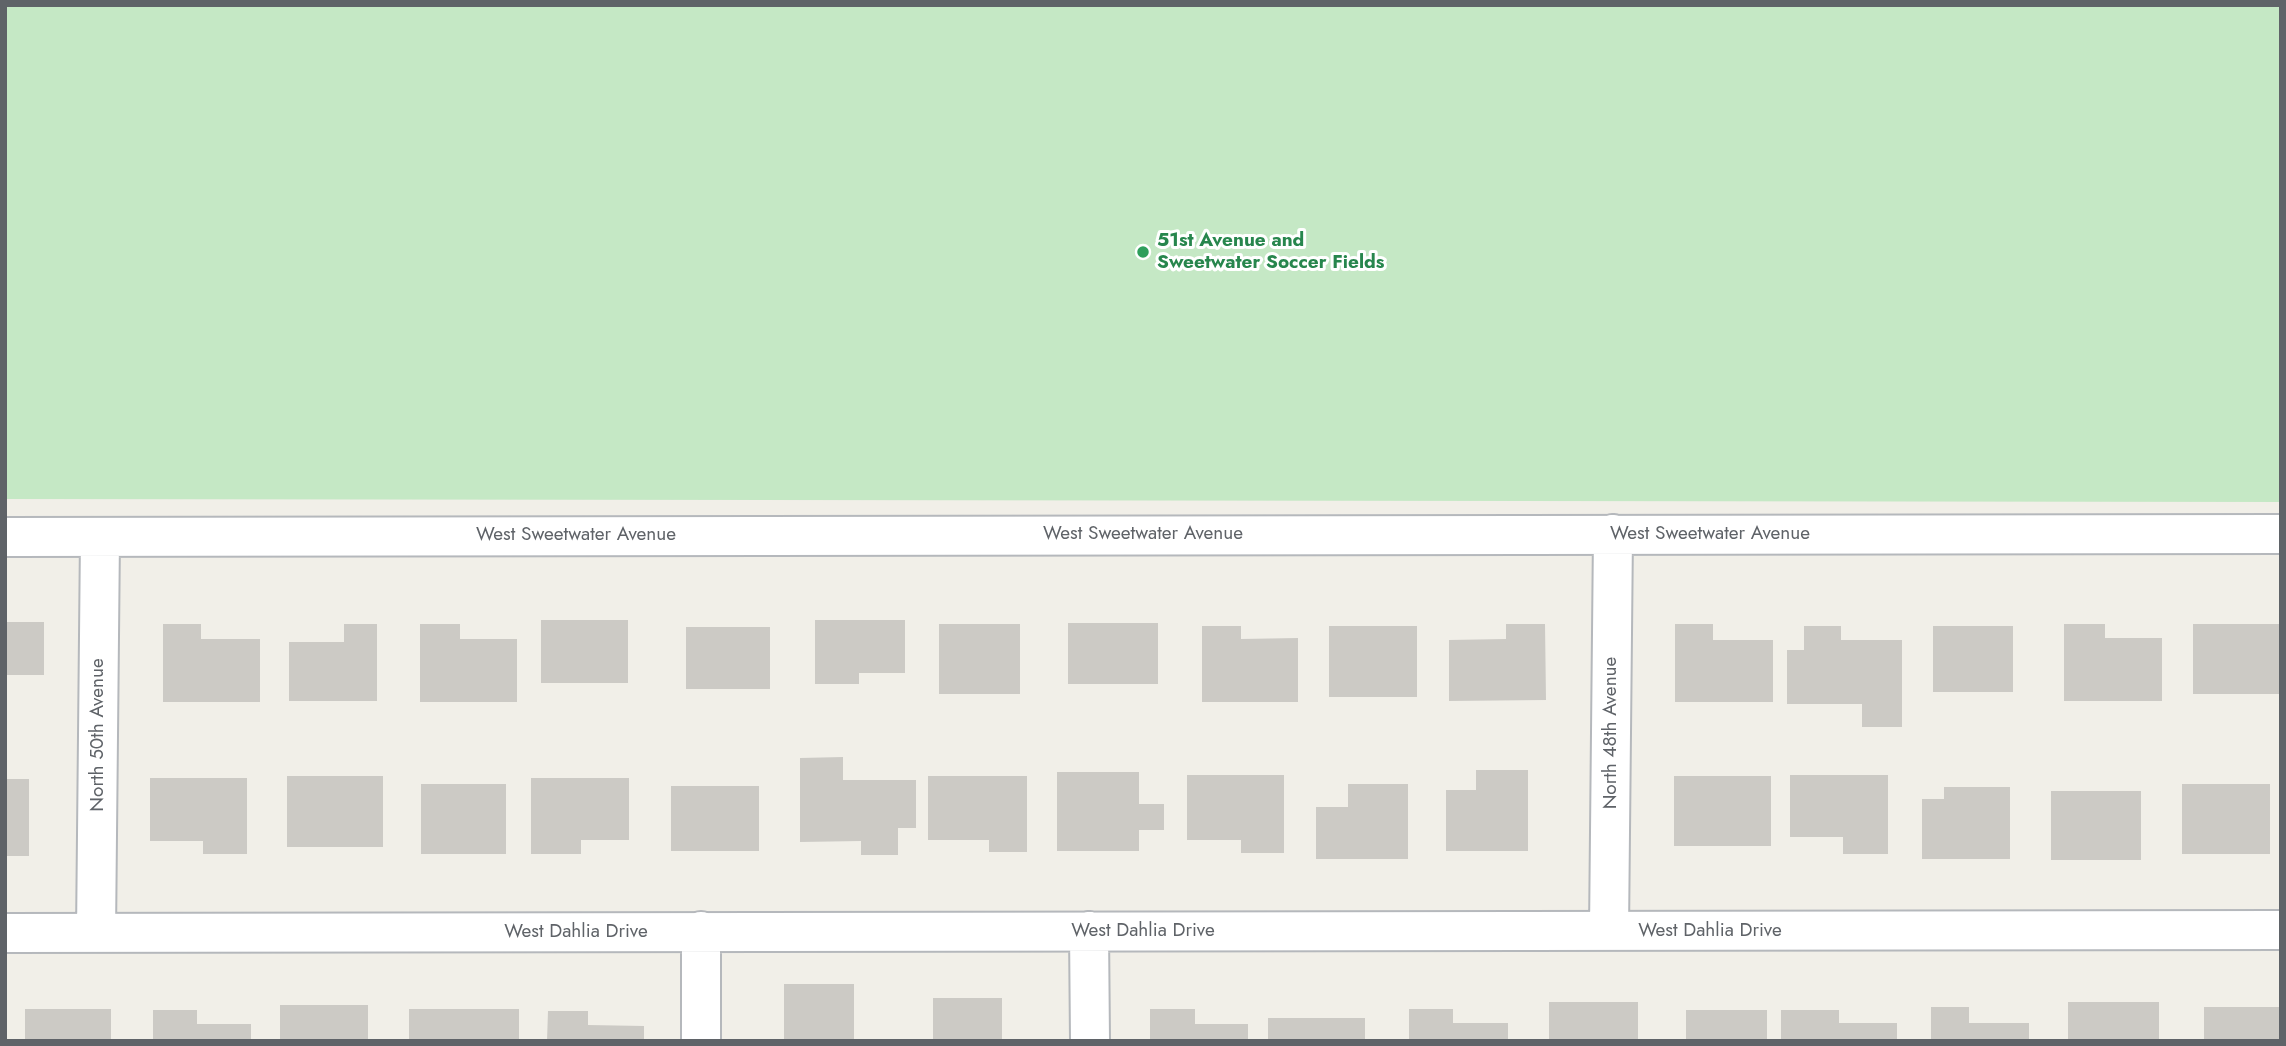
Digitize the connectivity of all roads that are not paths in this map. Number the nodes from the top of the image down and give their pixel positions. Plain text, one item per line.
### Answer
1 (1613, 534) junction
2 (2281, 534) edge
3 (5, 537) edge
4 (100, 537) junction
5 (2281, 930) edge
6 (701, 931) junction
7 (1089, 931) junction
8 (1609, 931) junction
9 (5, 933) edge
10 (96, 933) junction
11 (701, 1041) edge
12 (1090, 1041) edge

1 - 2 street, West Sweetwater Avenue
1 - 4 street, West Sweetwater Avenue
1 - 8 street, North 48th Avenue
3 - 4 street, West Sweetwater Avenue
4 - 10 street, North 50th Avenue
5 - 8 street, West Dahlia Drive
6 - 7 street, West Dahlia Drive
6 - 10 street, West Dahlia Drive
6 - 11 street
7 - 8 street, West Dahlia Drive
7 - 12 street
9 - 10 street, West Dahlia Drive

